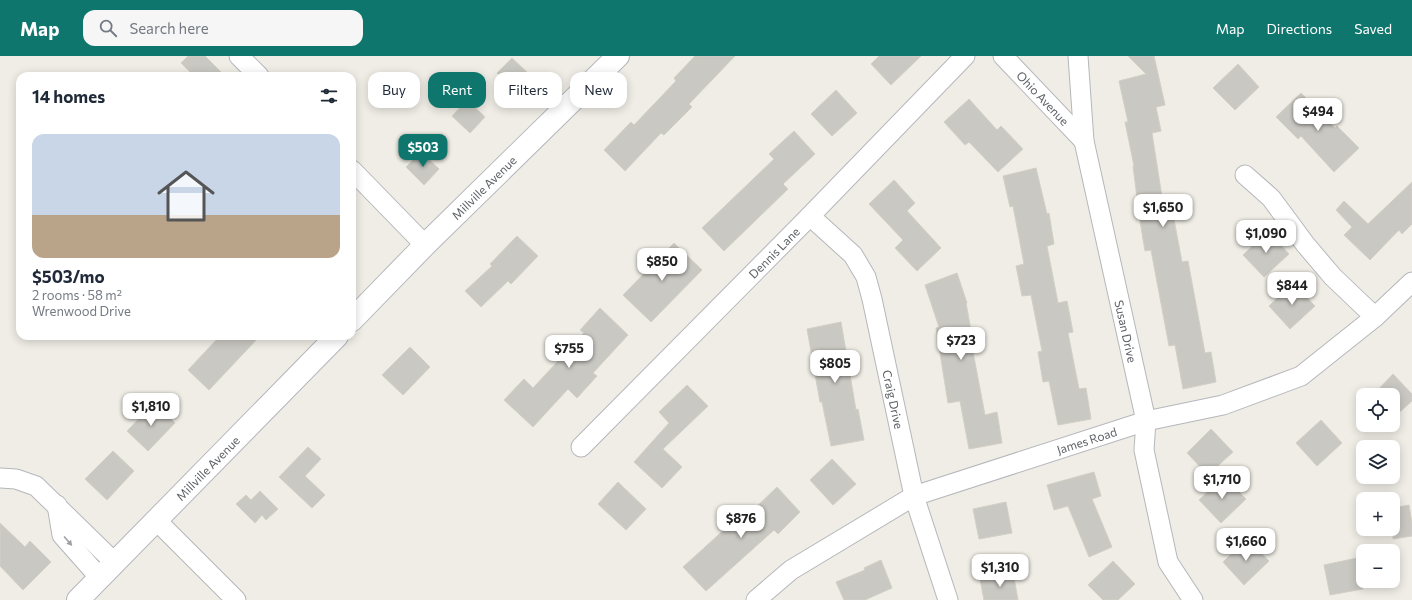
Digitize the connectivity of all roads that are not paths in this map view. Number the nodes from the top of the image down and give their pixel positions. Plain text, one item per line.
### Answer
1 (239, 56) edge
2 (618, 56) edge
3 (965, 56) edge
4 (1003, 56) edge
5 (1078, 56) edge
6 (255, 72) edge
7 (1084, 141) junction
8 (356, 174) edge
9 (1245, 175) dead end
10 (810, 216) junction
11 (425, 245) junction
12 (1412, 282) edge
13 (356, 316) edge
14 (1375, 317) junction
15 (333, 340) edge
16 (1146, 421) junction
17 (581, 447) dead end
18 (0, 478) edge
19 (914, 496) junction
20 (157, 521) junction
21 (108, 571) junction
22 (78, 600) edge
23 (236, 600) edge
24 (756, 600) edge
25 (948, 600) edge
26 (1193, 600) edge

1 - 6 street
2 - 11 main road, Millville Avenue
3 - 10 street, Dennis Lane
4 - 7 street, Ohio Avenue
5 - 7 street, Susan Drive
7 - 16 street, Susan Drive
8 - 11 street
9 - 14 street
10 - 17 street, Dennis Lane
10 - 19 street, Craig Drive
11 - 13 main road, Millville Avenue
12 - 14 street, James Road
14 - 16 street, James Road
15 - 20 main road, Millville Avenue
16 - 19 street, James Road
16 - 26 street, Susan Drive
18 - 21 street
19 - 24 street, James Road
19 - 25 street, Craig Drive
20 - 21 main road, Millville Avenue
20 - 23 street
21 - 22 main road, Millville Avenue

